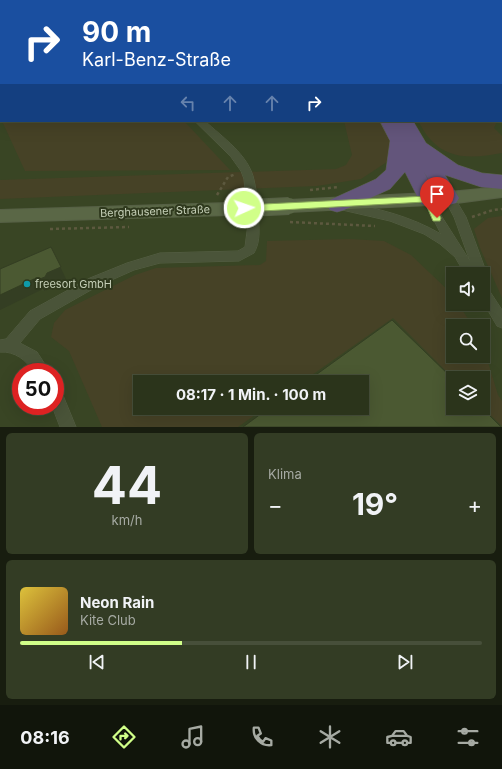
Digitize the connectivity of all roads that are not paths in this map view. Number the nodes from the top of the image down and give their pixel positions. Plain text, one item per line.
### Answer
1 (201, 122) edge
2 (390, 122) edge
3 (405, 122) edge
4 (399, 141) junction
5 (419, 147) junction
6 (502, 182) edge
7 (502, 192) edge
8 (449, 198) junction
9 (428, 199) junction
10 (337, 204) junction
11 (0, 216) edge
12 (458, 253) junction
13 (467, 267) edge
14 (478, 267) edge
15 (490, 297) edge
16 (490, 301) edge
17 (494, 307) junction
18 (502, 322) edge
19 (5, 346) edge
20 (36, 363) edge
21 (63, 415) edge
22 (68, 427) edge

1 - 19 street
2 - 4 highway
3 - 5 highway
4 - 9 highway
4 - 10 highway
5 - 6 highway
5 - 8 highway
7 - 8 main road, Berghausener Straße
8 - 9 main road, Berghausener Straße
8 - 14 street
9 - 10 main road, Berghausener Straße
9 - 12 street
10 - 11 main road, Berghausener Straße, bridge
10 - 12 street
12 - 13 street
15 - 17 street
16 - 17 street
17 - 18 street
19 - 20 street
21 - 22 street

